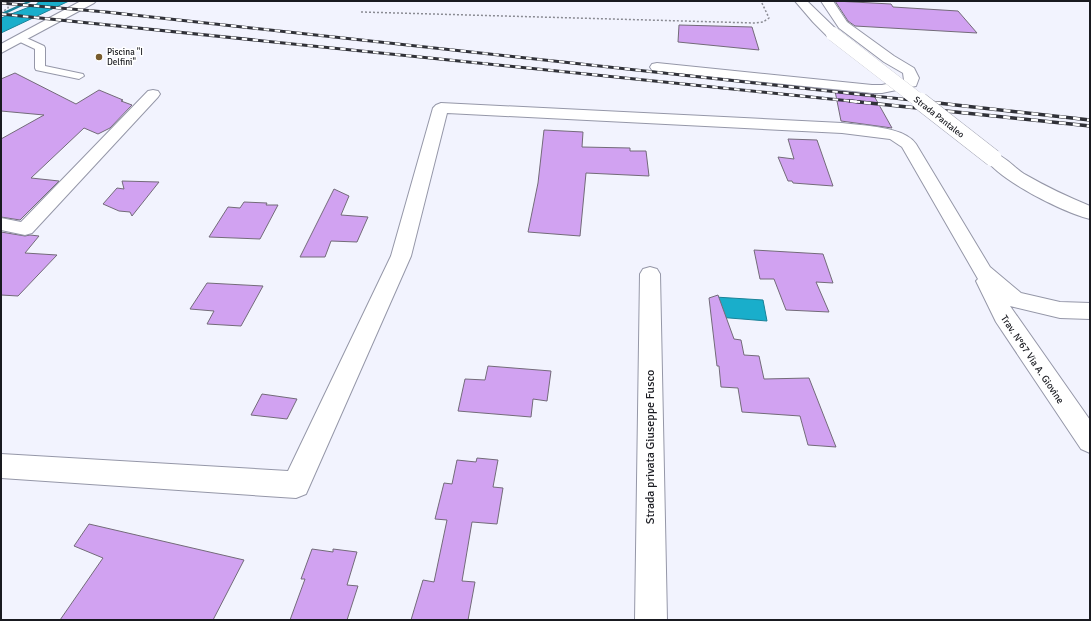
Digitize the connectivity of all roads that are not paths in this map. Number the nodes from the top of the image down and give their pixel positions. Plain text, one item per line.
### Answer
1 (90, 1) edge
2 (801, 1) edge
3 (827, 1) edge
4 (20, 38) junction
5 (1, 49) edge
6 (657, 67) dead end
7 (79, 76) dead end
8 (153, 94) dead end
9 (1090, 213) edge
10 (1, 224) edge
11 (983, 272) junction
12 (650, 274) dead end
13 (1090, 311) edge
14 (1090, 441) edge
15 (1, 466) edge
16 (651, 620) edge

1 - 4 street
2 - 9 street, Strada Pantaleo, bridge
3 - 6 street
4 - 5 street
4 - 7 lane
8 - 10 street
11 - 13 street
11 - 14 street, Trav. N°67 Via A. Giovine
11 - 15 street
12 - 16 street, Strada privata Giuseppe Fusco

